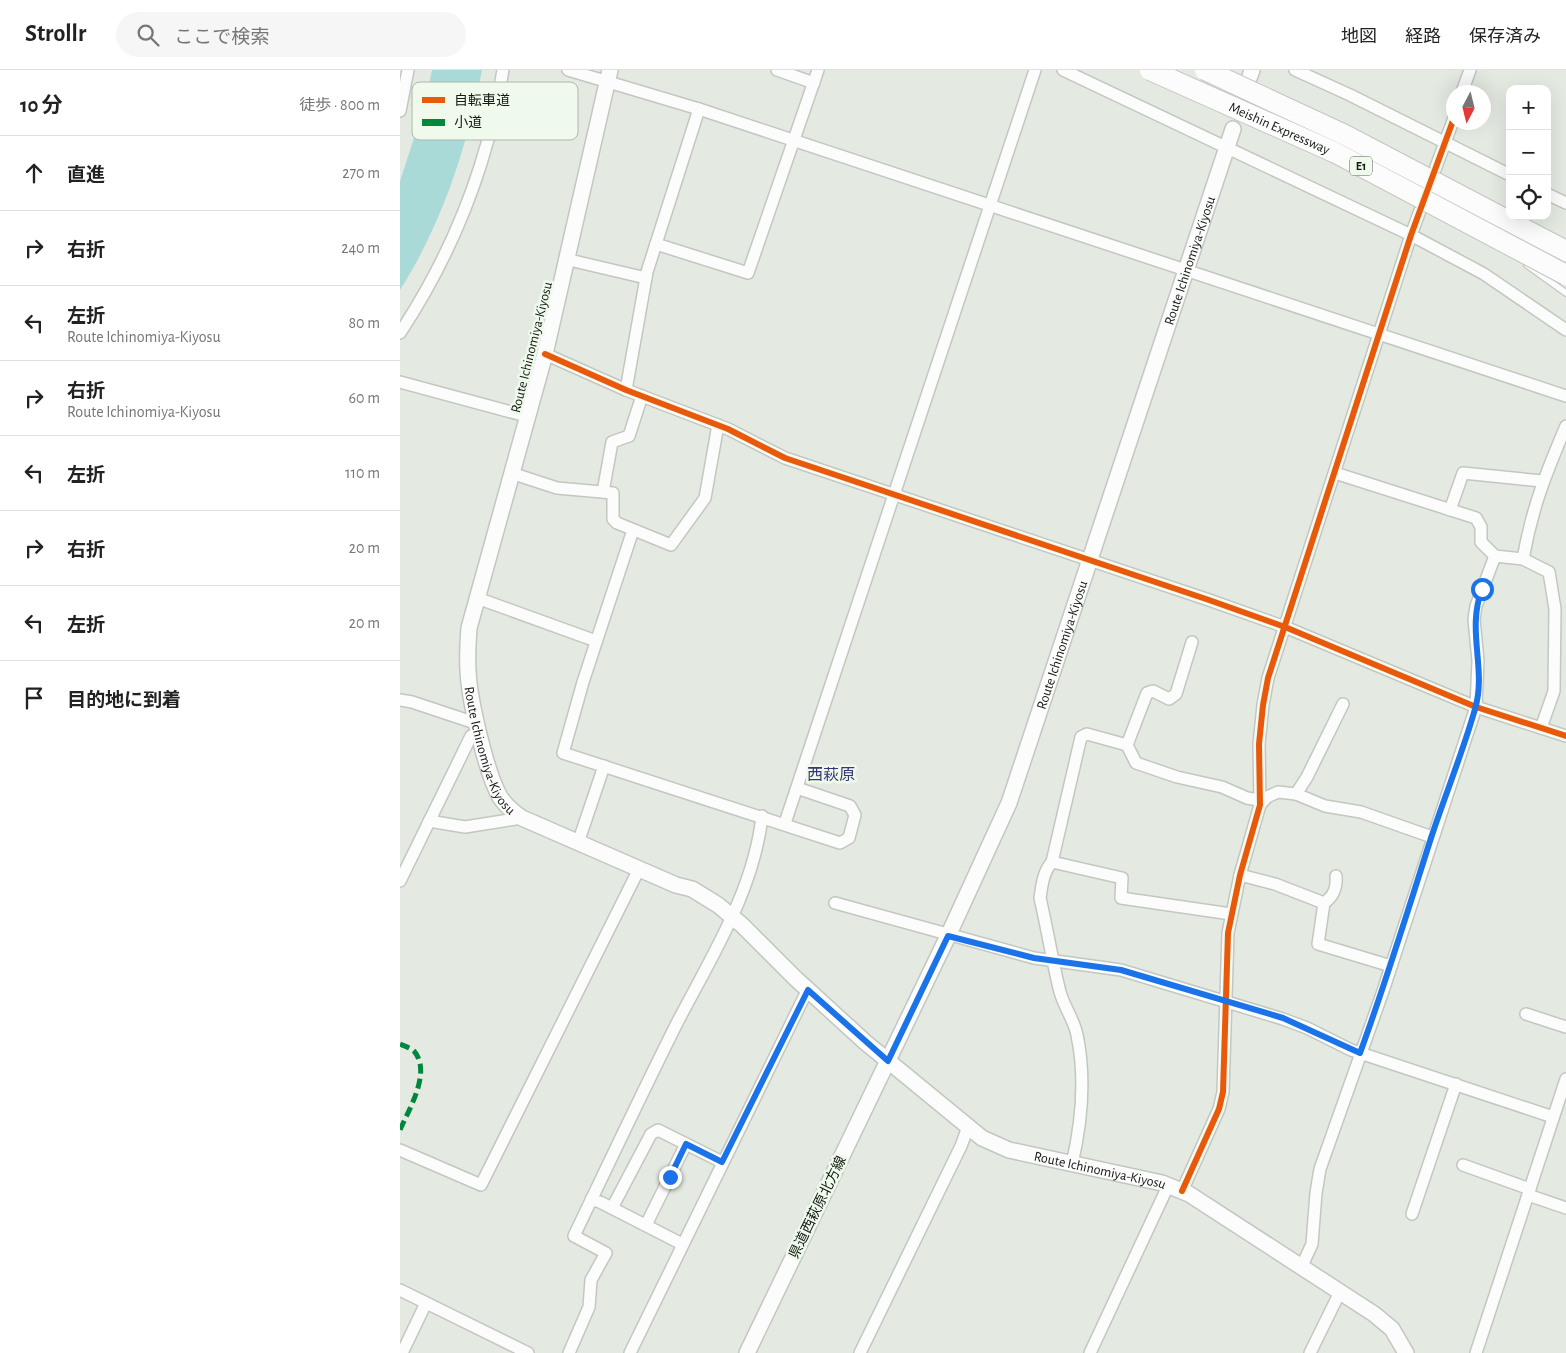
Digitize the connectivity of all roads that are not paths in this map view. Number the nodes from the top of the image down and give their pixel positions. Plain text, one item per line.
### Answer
1 (408, 70) edge
2 (568, 70) edge
3 (777, 70) edge
4 (818, 70) edge
5 (1036, 70) edge
6 (1063, 70) edge
7 (1150, 70) edge
8 (1205, 70) edge
9 (1294, 70) edge
10 (1470, 70) edge
11 (608, 76) edge
12 (814, 83) junction
13 (1465, 85) edge
14 (699, 109) junction
15 (400, 111) edge
16 (1233, 129) dead end
17 (1450, 130) edge
18 (488, 140) edge
19 (795, 141) junction
20 (1445, 143) junction
21 (1227, 148) junction
22 (1506, 173) edge
23 (1551, 196) edge
24 (1566, 203) edge
25 (1479, 204) junction
26 (991, 205) junction
27 (1469, 222) junction
28 (1549, 233) dead end
29 (1411, 235) junction
30 (656, 244) junction
31 (1566, 250) edge
32 (565, 258) junction
33 (1187, 270) junction
34 (1566, 275) edge
35 (646, 278) junction
36 (1566, 293) edge
37 (1566, 330) edge
38 (400, 334) edge
39 (1380, 334) junction
40 (545, 354) junction
41 (400, 382) edge
42 (626, 390) junction
43 (642, 396) junction
44 (1566, 396) edge
45 (526, 416) junction
46 (718, 425) junction
47 (1566, 426) edge
48 (510, 473) junction
49 (1335, 473) junction
50 (1542, 482) junction
51 (603, 492) junction
52 (894, 496) junction
53 (1450, 510) junction
54 (633, 530) junction
55 (1494, 556) junction
56 (1523, 559) junction
57 (1090, 562) junction
58 (477, 598) junction
59 (1284, 627) junction
60 (596, 641) junction
61 (1192, 642) dead end
62 (1566, 676) edge
63 (1554, 680) junction
64 (400, 700) edge
65 (1343, 704) dead end
66 (1476, 707) junction
67 (479, 728) junction
68 (1541, 728) junction
69 (1566, 736) edge
70 (1127, 745) junction
71 (604, 766) junction
72 (797, 788) junction
73 (1296, 794) junction
74 (1259, 802) junction
75 (762, 816) junction
76 (522, 818) junction
77 (429, 821) junction
78 (785, 823) junction
79 (1432, 837) junction
80 (578, 843) junction
81 (405, 858) edge
82 (1052, 862) junction
83 (639, 869) junction
84 (1240, 875) junction
85 (1336, 876) dead end
86 (400, 881) edge
87 (1324, 902) junction
88 (835, 903) dead end
89 (1231, 914) junction
90 (731, 916) junction
91 (948, 936) junction
92 (1054, 962) junction
93 (1391, 966) junction
94 (808, 990) junction
95 (1224, 1001) junction
96 (1526, 1014) dead end
97 (1566, 1027) edge
98 (1360, 1053) junction
99 (888, 1061) junction
100 (1566, 1079) edge
101 (1456, 1084) junction
102 (1553, 1117) junction
103 (968, 1127) junction
104 (686, 1144) junction
105 (400, 1150) edge
106 (722, 1162) junction
107 (1072, 1164) junction
108 (1463, 1165) dead end
109 (1175, 1189) junction
110 (1529, 1192) junction
111 (591, 1200) junction
112 (612, 1208) junction
113 (1566, 1208) edge
114 (1412, 1214) dead end
115 (646, 1225) junction
116 (682, 1244) junction
117 (1301, 1268) junction
118 (400, 1290) edge
119 (1340, 1292) junction
120 (426, 1303) junction
121 (522, 1352) edge
122 (402, 1353) edge
123 (569, 1353) edge
124 (630, 1353) edge
125 (747, 1353) edge
126 (860, 1353) edge
127 (1090, 1353) edge
128 (1310, 1353) edge
129 (1406, 1353) edge
130 (1476, 1353) edge

1 - 15 street
2 - 11 street
3 - 12 street
4 - 12 street
5 - 26 street
6 - 21 street
7 - 27 highway, Meishin Expressway / E1, bridge
8 - 25 highway, Meishin Expressway / E1, bridge
9 - 20 street
10 - 13 street
11 - 14 street
11 - 32 main road, Route Ichinomiya-Kiyosu
12 - 19 street
14 - 19 street
14 - 30 street
16 - 21 main road, Route Ichinomiya-Kiyosu
17 - 20 street
18 - 38 street
19 - 26 street
19 - 30 street
20 - 22 street
20 - 29 street
21 - 29 street
21 - 33 main road, Route Ichinomiya-Kiyosu
23 - 24 street
25 - 28 lane
25 - 31 highway, Meishin Expressway / E1, bridge
26 - 33 street
26 - 52 street
27 - 34 highway, Meishin Expressway / E1, bridge
27 - 36 lane
29 - 37 street
29 - 39 street
30 - 35 street
32 - 35 street
32 - 40 main road, Route Ichinomiya-Kiyosu
33 - 39 street
33 - 57 main road, Route Ichinomiya-Kiyosu
35 - 42 street
39 - 44 street
39 - 49 street
40 - 42 street
40 - 45 main road, Route Ichinomiya-Kiyosu
41 - 45 street
42 - 43 street
43 - 46 street
43 - 51 street
45 - 48 main road, Route Ichinomiya-Kiyosu
46 - 52 street
46 - 54 street
47 - 50 street
48 - 51 street
48 - 58 main road, Route Ichinomiya-Kiyosu
49 - 53 street
49 - 59 street
50 - 53 street
50 - 56 street
51 - 54 street
52 - 57 street
52 - 72 street
53 - 55 street
54 - 60 street
55 - 56 street
55 - 66 street
56 - 63 street
57 - 59 street
57 - 91 main road, Route Ichinomiya-Kiyosu
58 - 60 street
58 - 67 main road, Route Ichinomiya-Kiyosu
59 - 66 street
59 - 74 street
60 - 71 street
61 - 70 street
62 - 63 street
63 - 68 street
64 - 67 street
65 - 73 street
66 - 68 street
66 - 79 street
67 - 76 main road, Route Ichinomiya-Kiyosu
67 - 77 street
68 - 69 street
70 - 74 street
70 - 82 street
71 - 75 street
71 - 80 street
72 - 78 street
72 - 78 street
73 - 74 street
73 - 79 street
74 - 84 street
75 - 78 street
75 - 90 street
76 - 77 street
76 - 80 main road, Route Ichinomiya-Kiyosu
77 - 81 street
79 - 93 street
80 - 83 main road, Route Ichinomiya-Kiyosu
81 - 86 street
82 - 89 street
82 - 92 street
83 - 90 main road, Route Ichinomiya-Kiyosu
83 - 105 street
84 - 87 street
84 - 89 street
85 - 87 street
87 - 93 street
88 - 91 street
89 - 95 street
90 - 94 main road, Route Ichinomiya-Kiyosu
90 - 111 street
91 - 92 street
91 - 99 main road, Route Ichinomiya-Kiyosu
92 - 95 street
92 - 107 street
93 - 98 street
94 - 99 main road, Route Ichinomiya-Kiyosu
94 - 106 street
95 - 98 street
95 - 109 street
96 - 97 street
98 - 101 street
98 - 117 street
99 - 103 main road, Route Ichinomiya-Kiyosu
99 - 125 main road, 県道西萩原北方線
100 - 102 street
101 - 102 street
101 - 114 street
102 - 110 street
103 - 107 main road, Route Ichinomiya-Kiyosu
103 - 126 street
104 - 106 street
104 - 112 street
104 - 115 street
106 - 116 street
107 - 109 main road, Route Ichinomiya-Kiyosu
108 - 110 street
109 - 117 main road, Route Ichinomiya-Kiyosu
109 - 127 street
110 - 113 street
110 - 130 street
111 - 112 street
111 - 123 street
112 - 115 street
115 - 116 street
116 - 124 street
117 - 119 main road, Route Ichinomiya-Kiyosu
118 - 120 street
119 - 128 street
119 - 129 main road, Route Ichinomiya-Kiyosu
120 - 121 street
120 - 122 street

